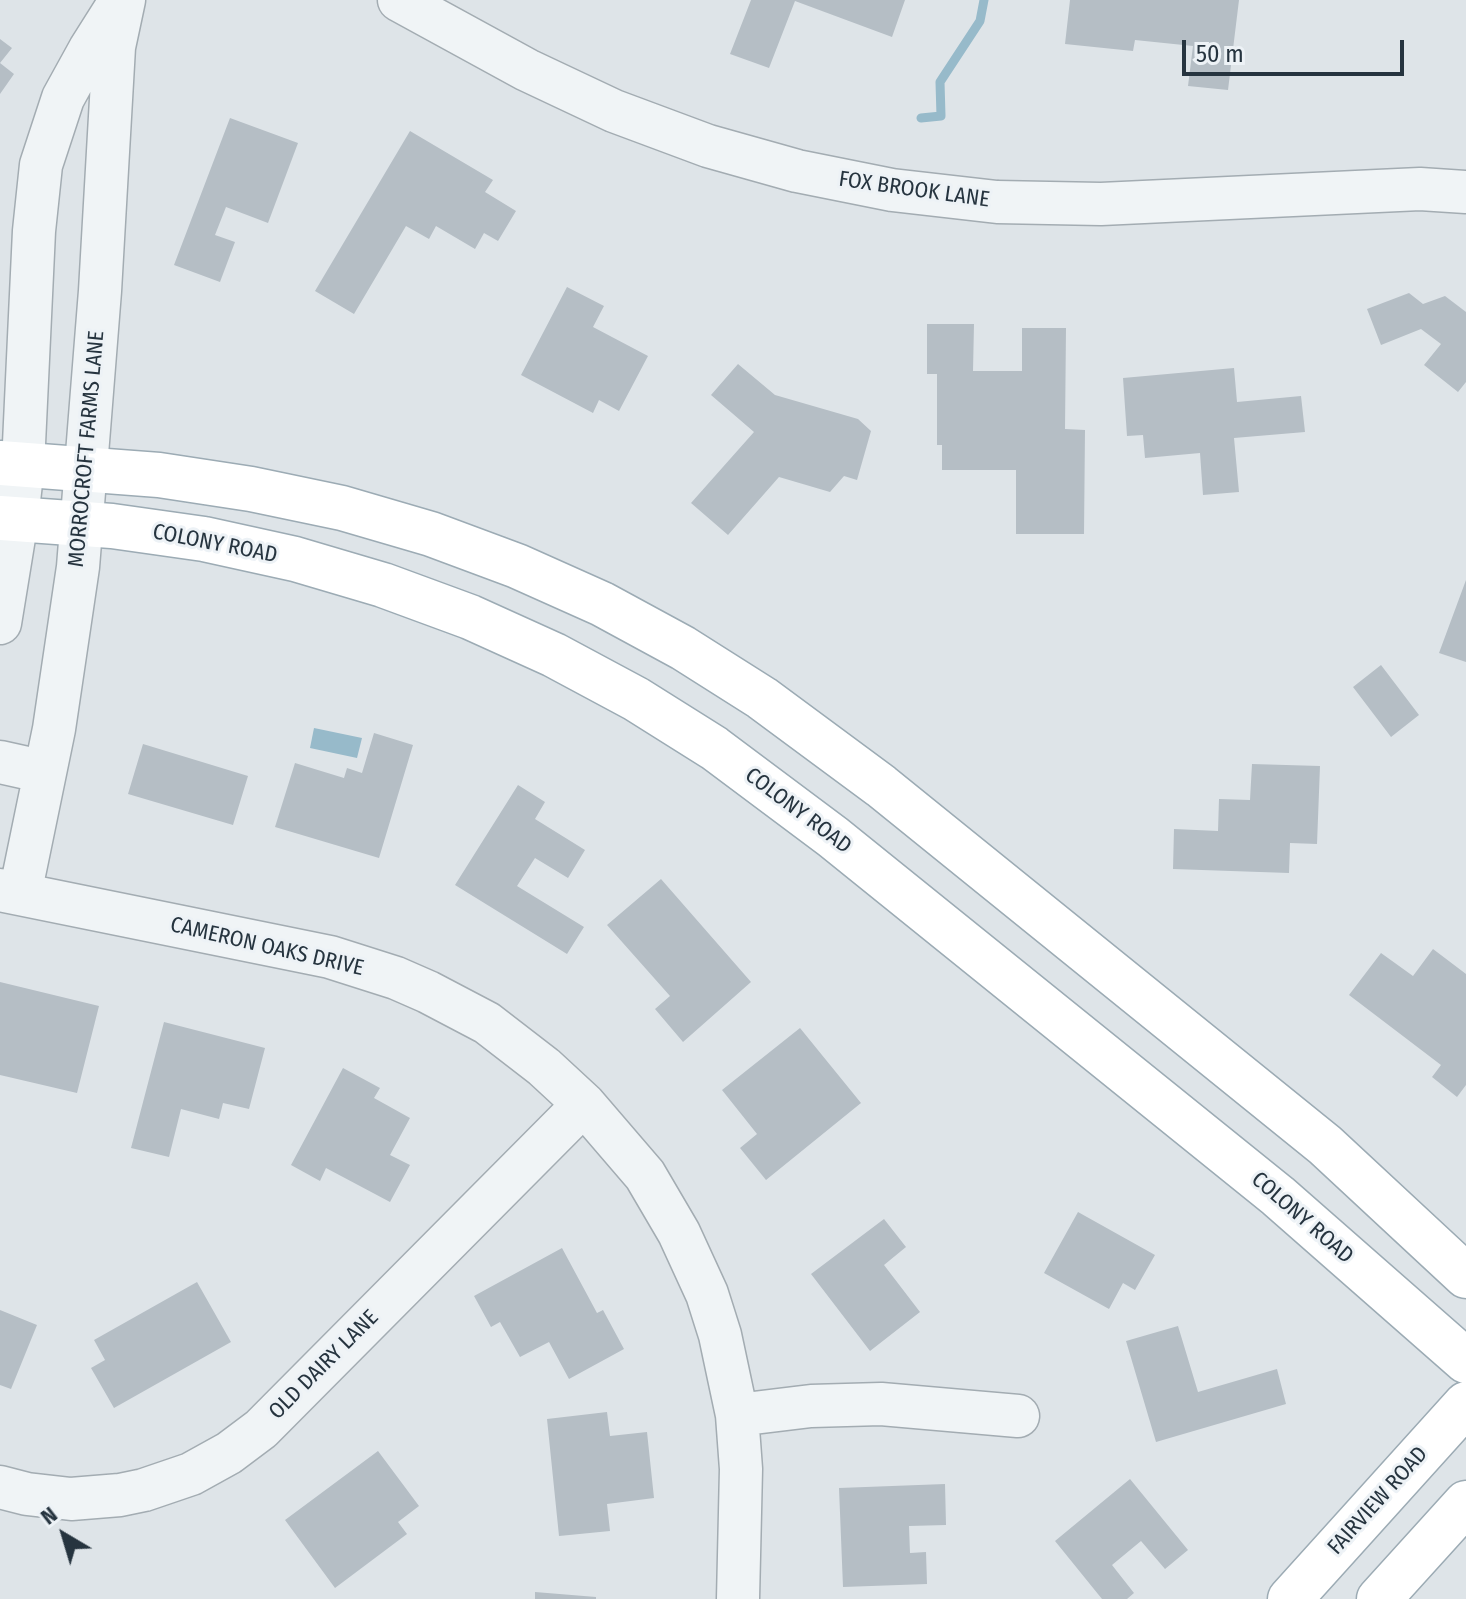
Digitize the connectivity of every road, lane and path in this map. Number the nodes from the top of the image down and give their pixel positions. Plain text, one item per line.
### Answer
1 (123, 0) edge
2 (399, 0) edge
3 (1466, 192) edge
4 (34, 231) junction
5 (103, 238) junction
6 (12, 464) edge
7 (87, 470) junction
8 (9, 518) edge
9 (82, 523) junction
10 (0, 623) edge
11 (0, 762) edge
12 (45, 772) junction
13 (10, 892) edge
14 (584, 1104) junction
15 (1466, 1276) edge
16 (1466, 1361) edge
17 (1466, 1404) edge
18 (737, 1415) junction
19 (1018, 1416) dead end
20 (0, 1487) edge
21 (1466, 1503) edge
22 (738, 1599) edge
23 (1290, 1599) edge
24 (1379, 1599) edge

1 - 4 street, MORROCROFT FARMS LANE
1 - 5 street, MORROCROFT FARMS LANE
2 - 3 street, FOX BROOK LANE
4 - 5 street
4 - 6 street, MORROCROFT FARMS LANE
5 - 7 street, MORROCROFT FARMS LANE
6 - 7 main road
6 - 8 street, MORROCROFT FARMS LANE
7 - 9 street, MORROCROFT FARMS LANE
7 - 15 main road
8 - 9 main road, COLONY ROAD
8 - 10 street, MORROCROFT FARMS LANE
9 - 12 street, MORROCROFT FARMS LANE
9 - 16 main road, COLONY ROAD
11 - 12 street
12 - 13 street, MORROCROFT FARMS LANE
13 - 14 street, CAMERON OAKS DRIVE
14 - 18 street, CAMERON OAKS DRIVE
14 - 20 street, OLD DAIRY LANE
17 - 23 main road, FAIRVIEW ROAD
18 - 19 street
18 - 22 street, CAMERON OAKS DRIVE
21 - 24 main road

